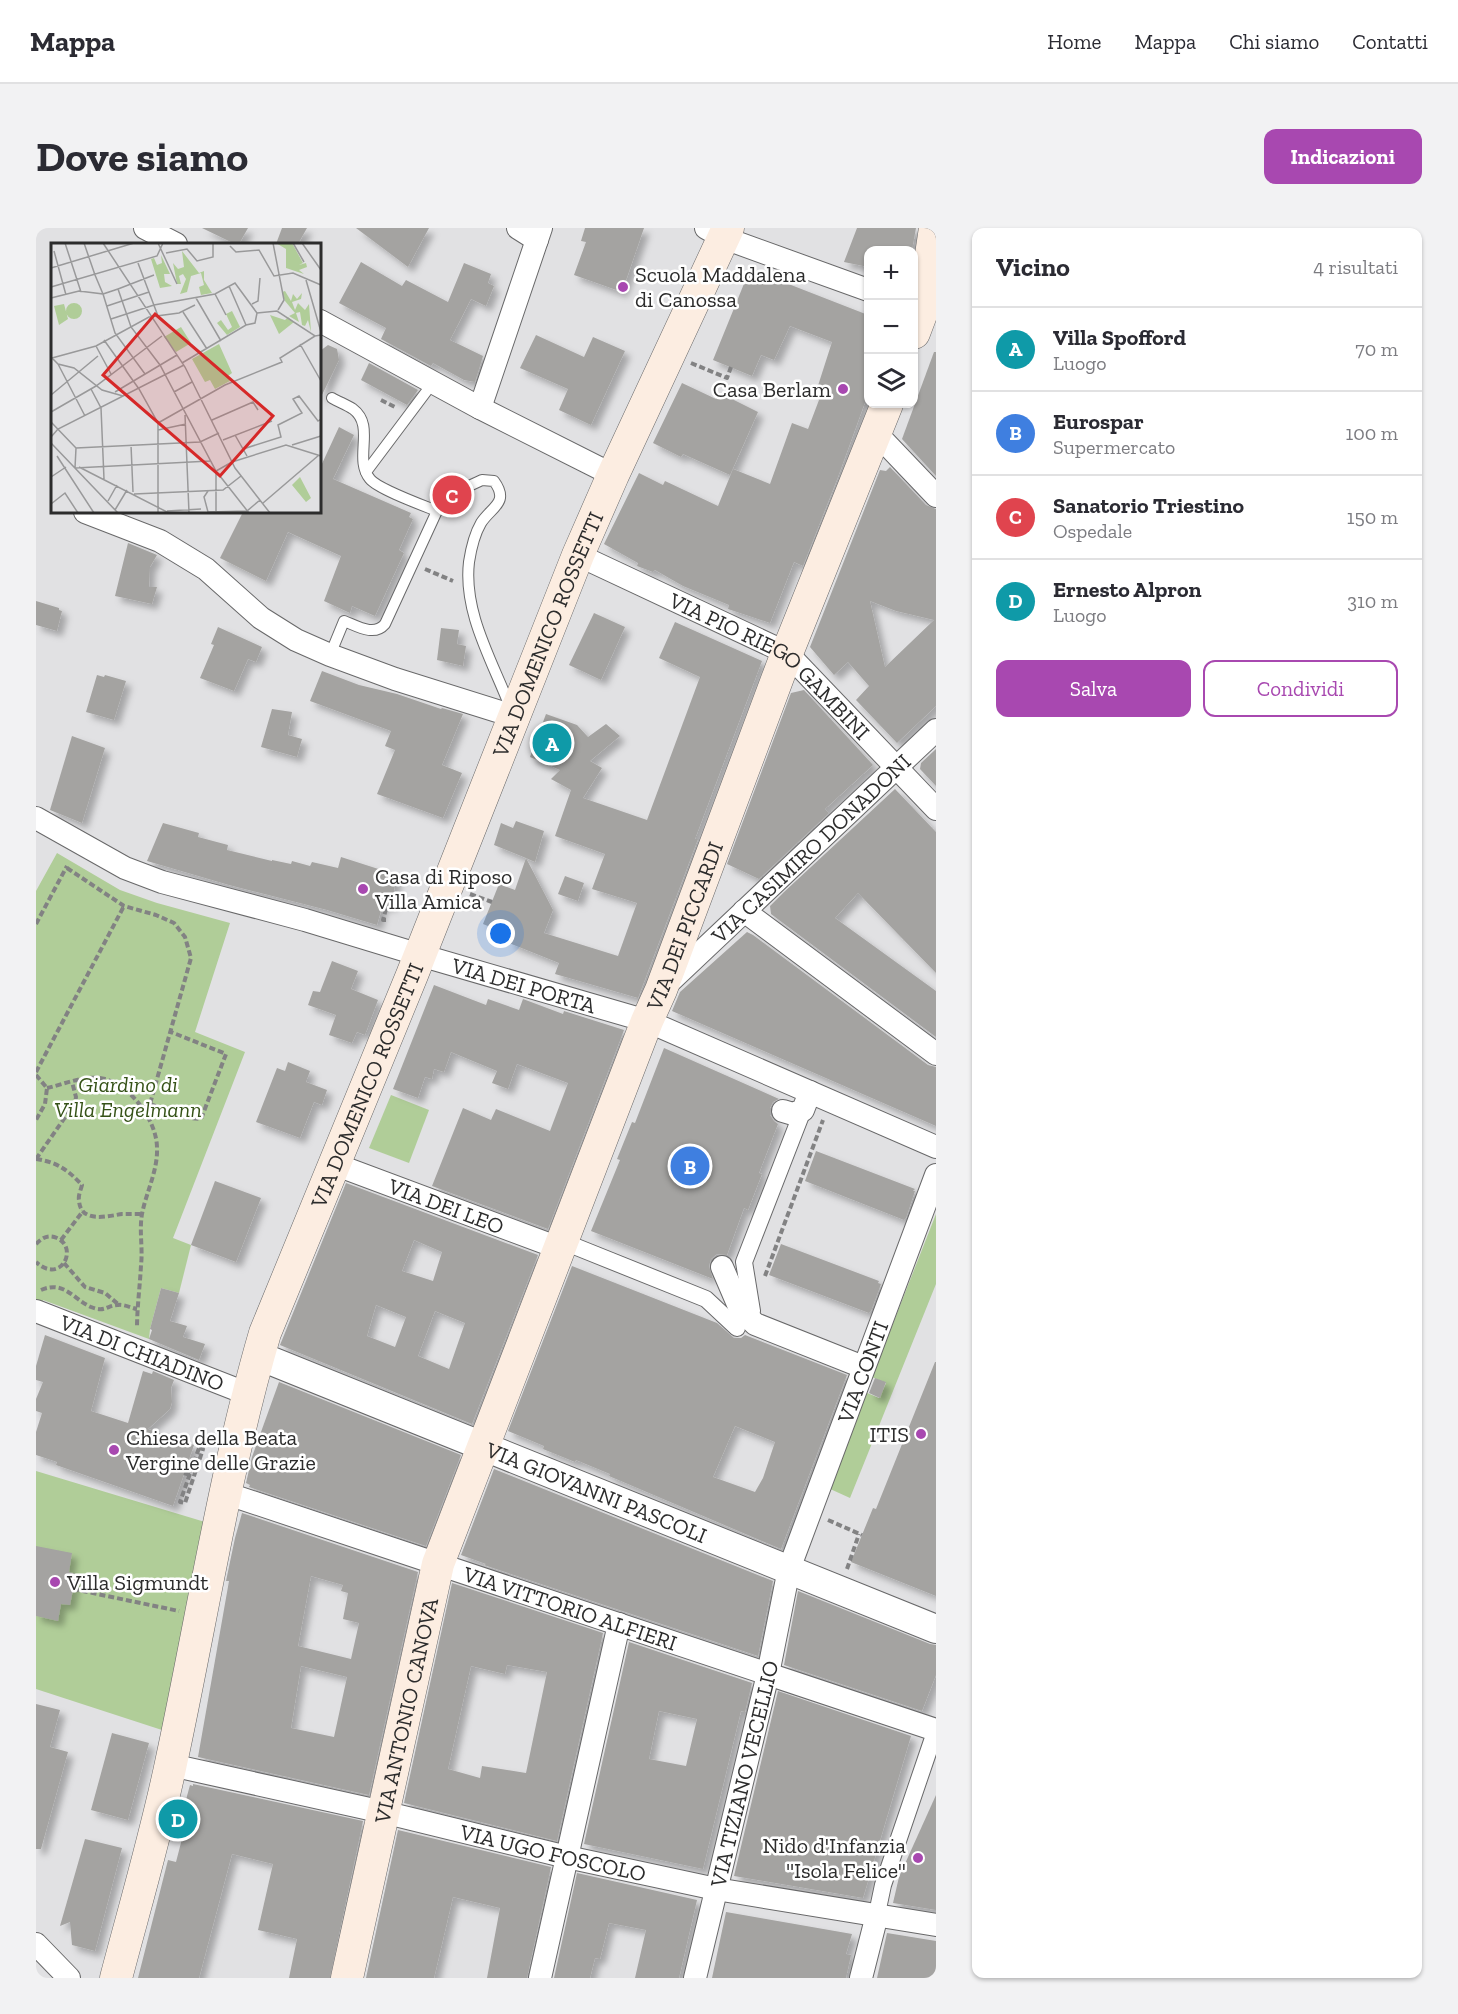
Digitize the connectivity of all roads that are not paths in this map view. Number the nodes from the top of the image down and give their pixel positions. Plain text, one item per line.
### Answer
1 (145, 228) edge
2 (935, 228) edge
3 (719, 231) edge
4 (532, 232) edge
5 (174, 243) edge
6 (864, 288) edge
7 (921, 313) edge
8 (321, 322) edge
9 (432, 381) junction
10 (332, 398) dead end
11 (480, 408) junction
12 (885, 408) edge
13 (876, 433) junction
14 (366, 472) junction
15 (613, 475) junction
16 (936, 496) edge
17 (436, 511) junction
18 (88, 513) edge
19 (578, 555) junction
20 (787, 653) junction
21 (330, 655) junction
22 (513, 716) junction
23 (936, 730) edge
24 (897, 768) junction
25 (936, 809) edge
26 (36, 818) edge
27 (744, 911) junction
28 (420, 955) junction
29 (661, 990) junction
30 (647, 1021) junction
31 (936, 1054) edge
32 (799, 1104) junction
33 (936, 1147) edge
34 (334, 1164) junction
35 (936, 1175) edge
36 (566, 1247) junction
37 (722, 1267) dead end
38 (36, 1311) edge
39 (752, 1311) road end
40 (737, 1328) dead end
41 (259, 1356) junction
42 (863, 1367) junction
43 (248, 1394) junction
44 (483, 1446) junction
45 (225, 1493) junction
46 (438, 1564) junction
47 (789, 1569) junction
48 (619, 1624) junction
49 (936, 1629) edge
50 (768, 1674) junction
51 (928, 1731) edge
52 (171, 1765) junction
53 (383, 1812) junction
54 (567, 1857) junction
55 (716, 1889) junction
56 (878, 1909) junction
57 (936, 1925) edge
58 (36, 1944) edge
59 (69, 1978) edge
60 (116, 1978) edge
61 (347, 1978) edge
62 (540, 1978) edge
63 (695, 1978) edge
64 (861, 1978) edge

1 - 5 street
2 - 7 main road
3 - 6 street
3 - 15 main road, VIA DOMENICO ROSSETTI
4 - 11 street
8 - 9 street
9 - 11 street
9 - 14 lane
10 - 14 lane
11 - 15 street
12 - 13 main road, VIA DEI PICCARDI
13 - 16 street
13 - 20 main road, VIA DEI PICCARDI
14 - 17 lane
15 - 19 main road, VIA DOMENICO ROSSETTI
17 - 21 lane
17 - 22 lane
18 - 21 street
19 - 20 street, VIA PIO RIEGO GAMBINI
19 - 22 main road, VIA DOMENICO ROSSETTI
20 - 24 street, VIA PIO RIEGO GAMBINI
20 - 29 main road, VIA DEI PICCARDI
21 - 22 street
22 - 28 main road, VIA DOMENICO ROSSETTI
23 - 24 street, VIA CASIMIRO DONADONI
24 - 25 street, VIA PIO RIEGO GAMBINI
24 - 27 street, VIA CASIMIRO DONADONI
26 - 28 street, VIA DEI PORTA
27 - 29 street, VIA CASIMIRO DONADONI
27 - 31 street
28 - 30 street, VIA DEI PORTA
28 - 34 main road, VIA DOMENICO ROSSETTI
29 - 30 main road, VIA DEI PICCARDI
30 - 32 street, VIA DEI PORTA
30 - 36 main road, VIA DEI PICCARDI
32 - 33 street, VIA DEI PORTA
32 - 39 street
34 - 36 street, VIA DEI LEO
34 - 41 main road, VIA DOMENICO ROSSETTI
35 - 42 street, VIA CONTI
36 - 40 street, VIA DEI LEO
36 - 44 main road, VIA DEI PICCARDI
37 - 42 street
38 - 43 street, VIA DI CHIADINO
41 - 43 main road, VIA DOMENICO ROSSETTI
41 - 44 street, VIA GIOVANNI PASCOLI
42 - 47 street, VIA CONTI
43 - 45 main road, VIA DOMENICO ROSSETTI
44 - 46 main road, VIA ANTONIO CANOVA
44 - 47 street, VIA GIOVANNI PASCOLI
45 - 46 street, VIA VITTORIO ALFIERI
45 - 52 main road, VIA DOMENICO ROSSETTI
46 - 48 street, VIA VITTORIO ALFIERI
46 - 53 main road, VIA ANTONIO CANOVA
47 - 49 street, VIA GIOVANNI PASCOLI
47 - 50 street, VIA TIZIANO VECELLIO
48 - 50 street, VIA VITTORIO ALFIERI
48 - 54 street
50 - 51 street, VIA VITTORIO ALFIERI
50 - 55 street, VIA TIZIANO VECELLIO
51 - 56 street
52 - 53 street, VIA UGO FOSCOLO
52 - 60 main road, VIA DOMENICO ROSSETTI
53 - 54 street, VIA UGO FOSCOLO
53 - 61 main road, VIA ANTONIO CANOVA
54 - 55 street, VIA UGO FOSCOLO
54 - 62 street
55 - 56 street, VIA UGO FOSCOLO
55 - 63 street, VIA TIZIANO VECELLIO
56 - 57 street, VIA UGO FOSCOLO
56 - 64 street
58 - 59 street

